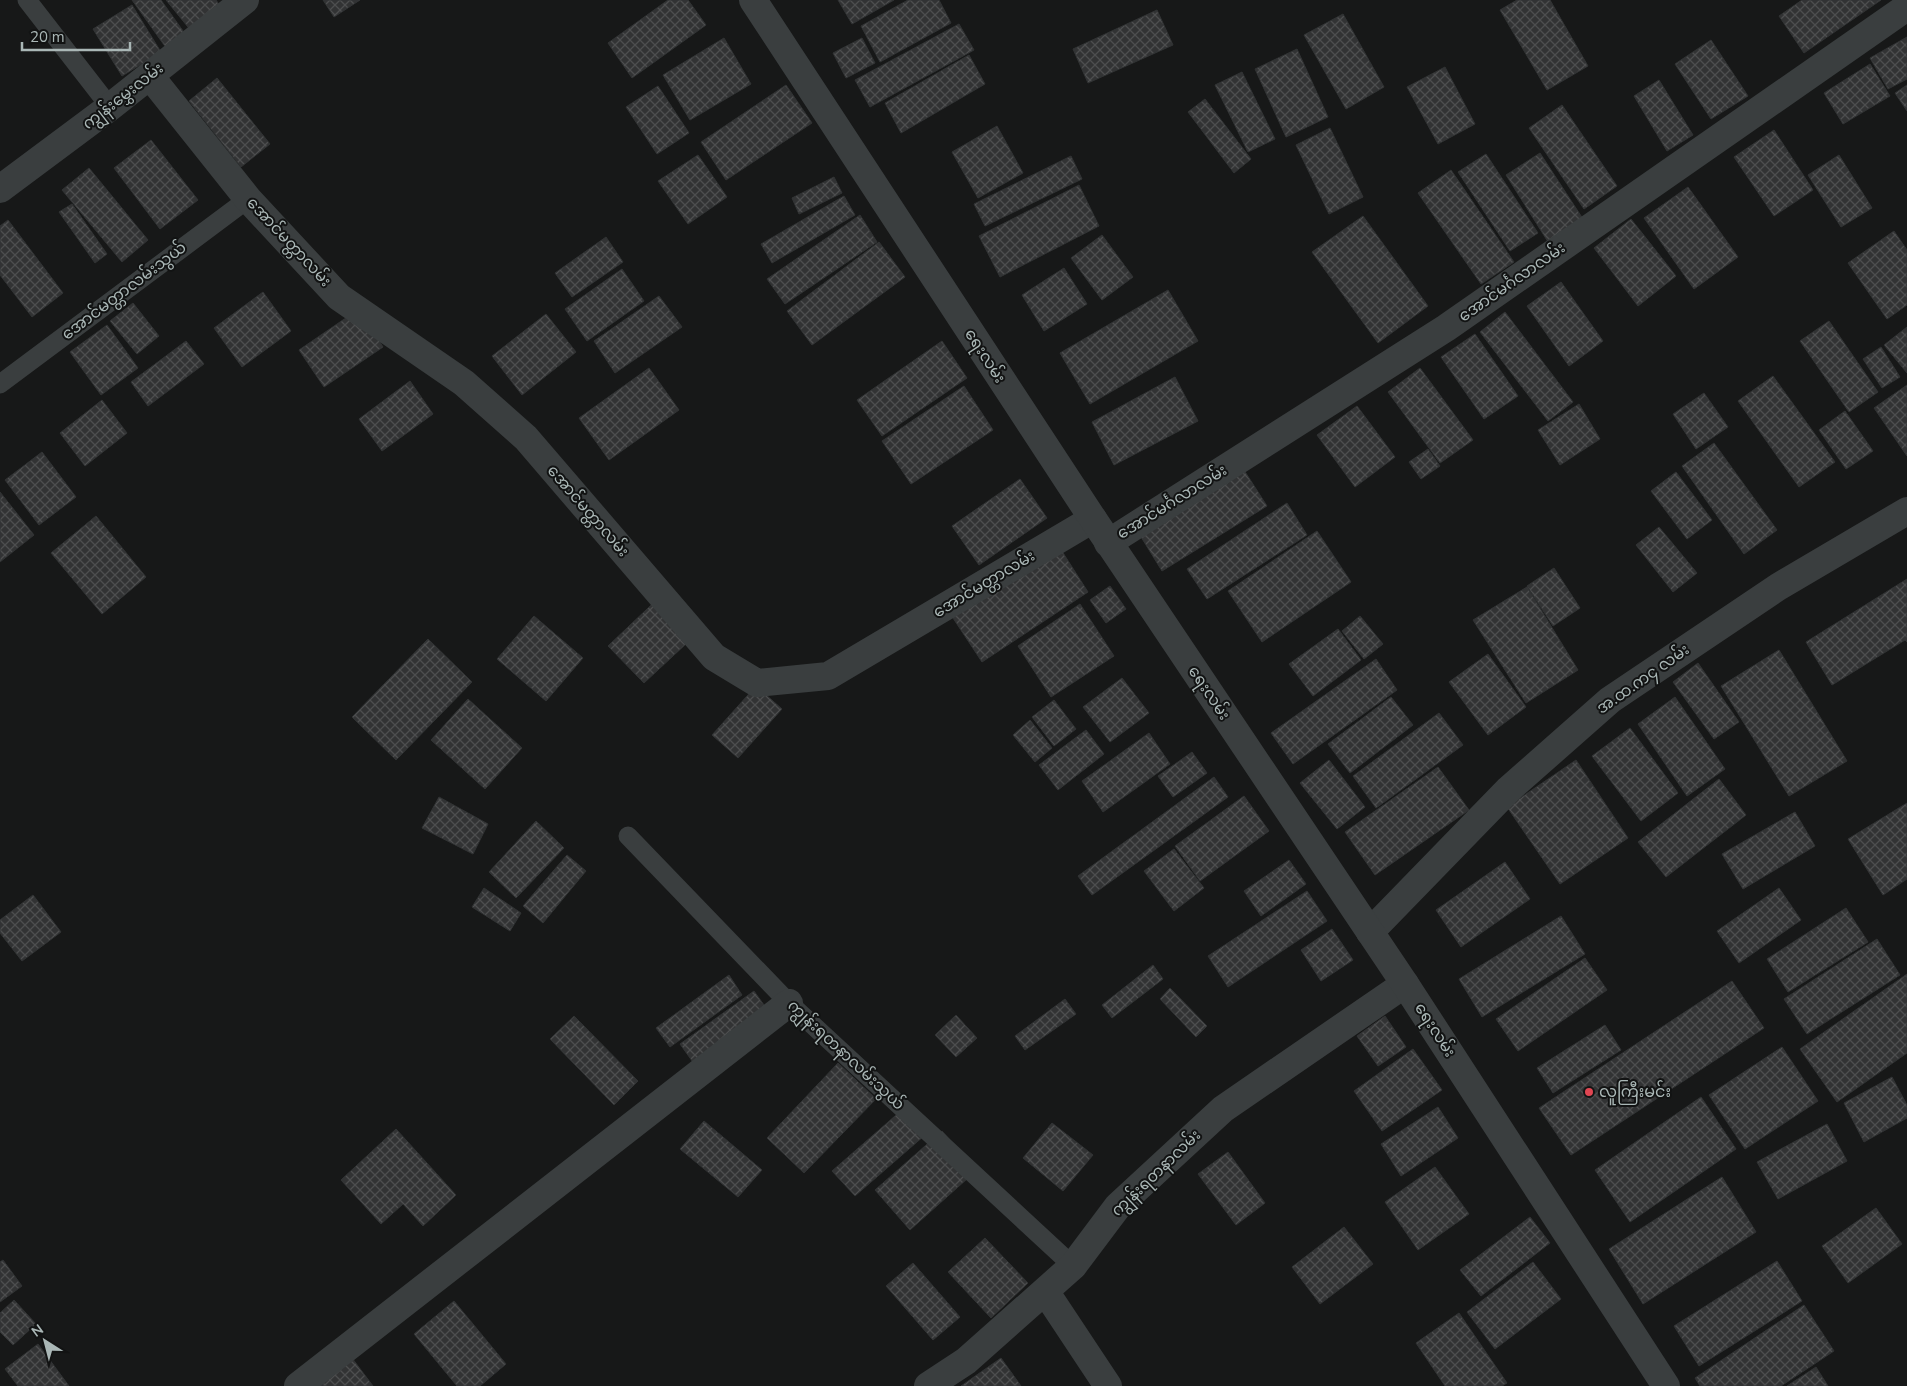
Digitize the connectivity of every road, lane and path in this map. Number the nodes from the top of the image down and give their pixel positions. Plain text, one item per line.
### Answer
1 (27, 0) edge
2 (244, 0) edge
3 (753, 0) edge
4 (1907, 7) edge
5 (150, 76) junction
6 (110, 107) junction
7 (0, 189) edge
8 (248, 199) junction
9 (0, 384) edge
10 (1907, 512) edge
11 (1092, 519) junction
12 (1108, 543) junction
13 (628, 836) dead end
14 (1370, 932) junction
15 (1405, 984) junction
16 (789, 1003) junction
17 (1073, 1266) junction
18 (1045, 1291) junction
19 (298, 1386) edge
20 (928, 1386) edge
21 (1108, 1386) edge
22 (1666, 1386) edge

1 - 6 lane
2 - 5 street, ကျွန်းမွှေးလမ်း
3 - 11 street, ရေးလမ်း
4 - 12 street, အောင်မင်္ဂလာလမ်း
5 - 6 street, ကျွန်းမွှေးလမ်း
5 - 8 street, အောင်မတ္တာလမ်း
6 - 7 street, ကျွန်းမွှေးလမ်း
8 - 9 lane, အောင်မတ္တာလမ်းသွယ်
8 - 11 street, အောင်မတ္တာလမ်း
10 - 14 street, အ.ထ.က၄ လမ်း
11 - 12 street, ရေးလမ်း
12 - 14 street, ရေးလမ်း
13 - 16 lane, ကျွန်းရတနာလမ်းသွယ်
14 - 15 street, ရေးလမ်း
15 - 17 street, ကျွန်းရတနာလမ်း
15 - 22 street, ရေးလမ်း
16 - 17 lane, ကျွန်းရတနာလမ်းသွယ်
16 - 19 street
17 - 18 street, ကျွန်းရတနာလမ်း
18 - 20 street, ကျွန်းရတနာလမ်း
18 - 21 street

